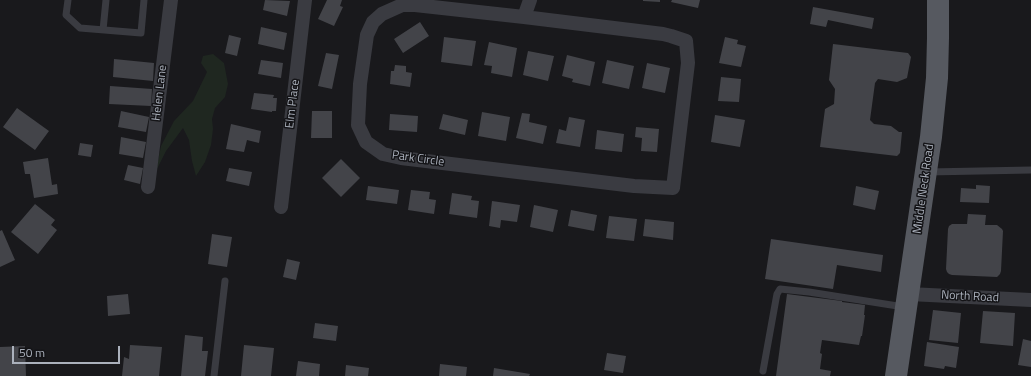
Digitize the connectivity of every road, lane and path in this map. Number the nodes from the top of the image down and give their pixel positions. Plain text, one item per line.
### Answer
1 (68, 0) edge
2 (106, 0) edge
3 (144, 0) edge
4 (171, 0) edge
5 (305, 0) edge
6 (522, 0) edge
7 (530, 0) edge
8 (938, 0) edge
9 (524, 17) junction
10 (102, 30) junction
11 (1031, 170) edge
12 (926, 172) junction
13 (148, 187) dead end
14 (281, 207) dead end
15 (225, 281) dead end
16 (908, 300) junction
17 (1031, 300) edge
18 (764, 371) dead end
19 (214, 376) edge
20 (896, 376) edge

1 - 10 lane
2 - 10 lane
3 - 10 lane
4 - 13 street, Helen Lane
5 - 14 street, Elm Place
6 - 9 street
7 - 9 street
8 - 12 main road, Middle Neck Road
9 - 9 street, Park Circle
11 - 12 lane
12 - 16 main road, Middle Neck Road
15 - 19 lane
16 - 17 street, North Road
16 - 18 lane
16 - 20 main road, Middle Neck Road

